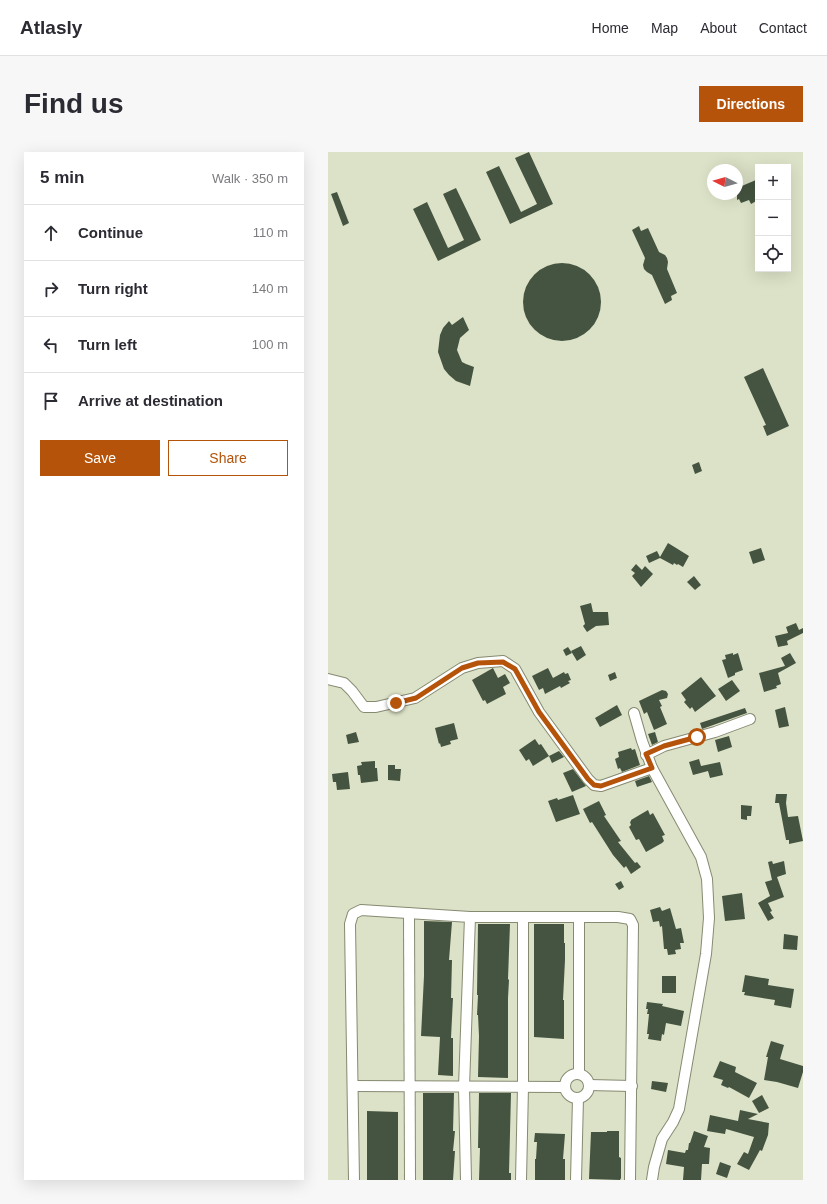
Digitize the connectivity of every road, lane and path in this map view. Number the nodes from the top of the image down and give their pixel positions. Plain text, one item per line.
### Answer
1 (328, 680) edge
2 (634, 713) dead end
3 (750, 719) dead end
4 (646, 754) junction
5 (652, 768) junction
6 (409, 913) junction
7 (470, 917) junction
8 (523, 917) junction
9 (579, 917) junction
10 (579, 1074) junction
11 (589, 1085) junction
12 (353, 1086) junction
13 (410, 1086) junction
14 (632, 1086) junction
15 (464, 1087) junction
16 (524, 1087) junction
17 (565, 1087) junction
18 (578, 1098) junction
19 (354, 1180) edge
20 (410, 1180) edge
21 (466, 1180) edge
22 (521, 1180) edge
23 (576, 1180) edge
24 (630, 1180) edge
25 (652, 1180) edge

1 - 5 street
2 - 4 street
3 - 4 street
4 - 5 street
5 - 25 street
6 - 7 street
6 - 12 street
6 - 13 street
7 - 8 street
7 - 15 street
8 - 9 street
8 - 16 street
9 - 10 street
9 - 14 street
10 - 11 street
10 - 17 street
11 - 14 street
11 - 18 street
12 - 13 street
12 - 19 street
13 - 15 street
13 - 20 street
14 - 24 street
15 - 16 street
15 - 21 street
16 - 17 street
16 - 22 street
17 - 18 street
18 - 23 street

